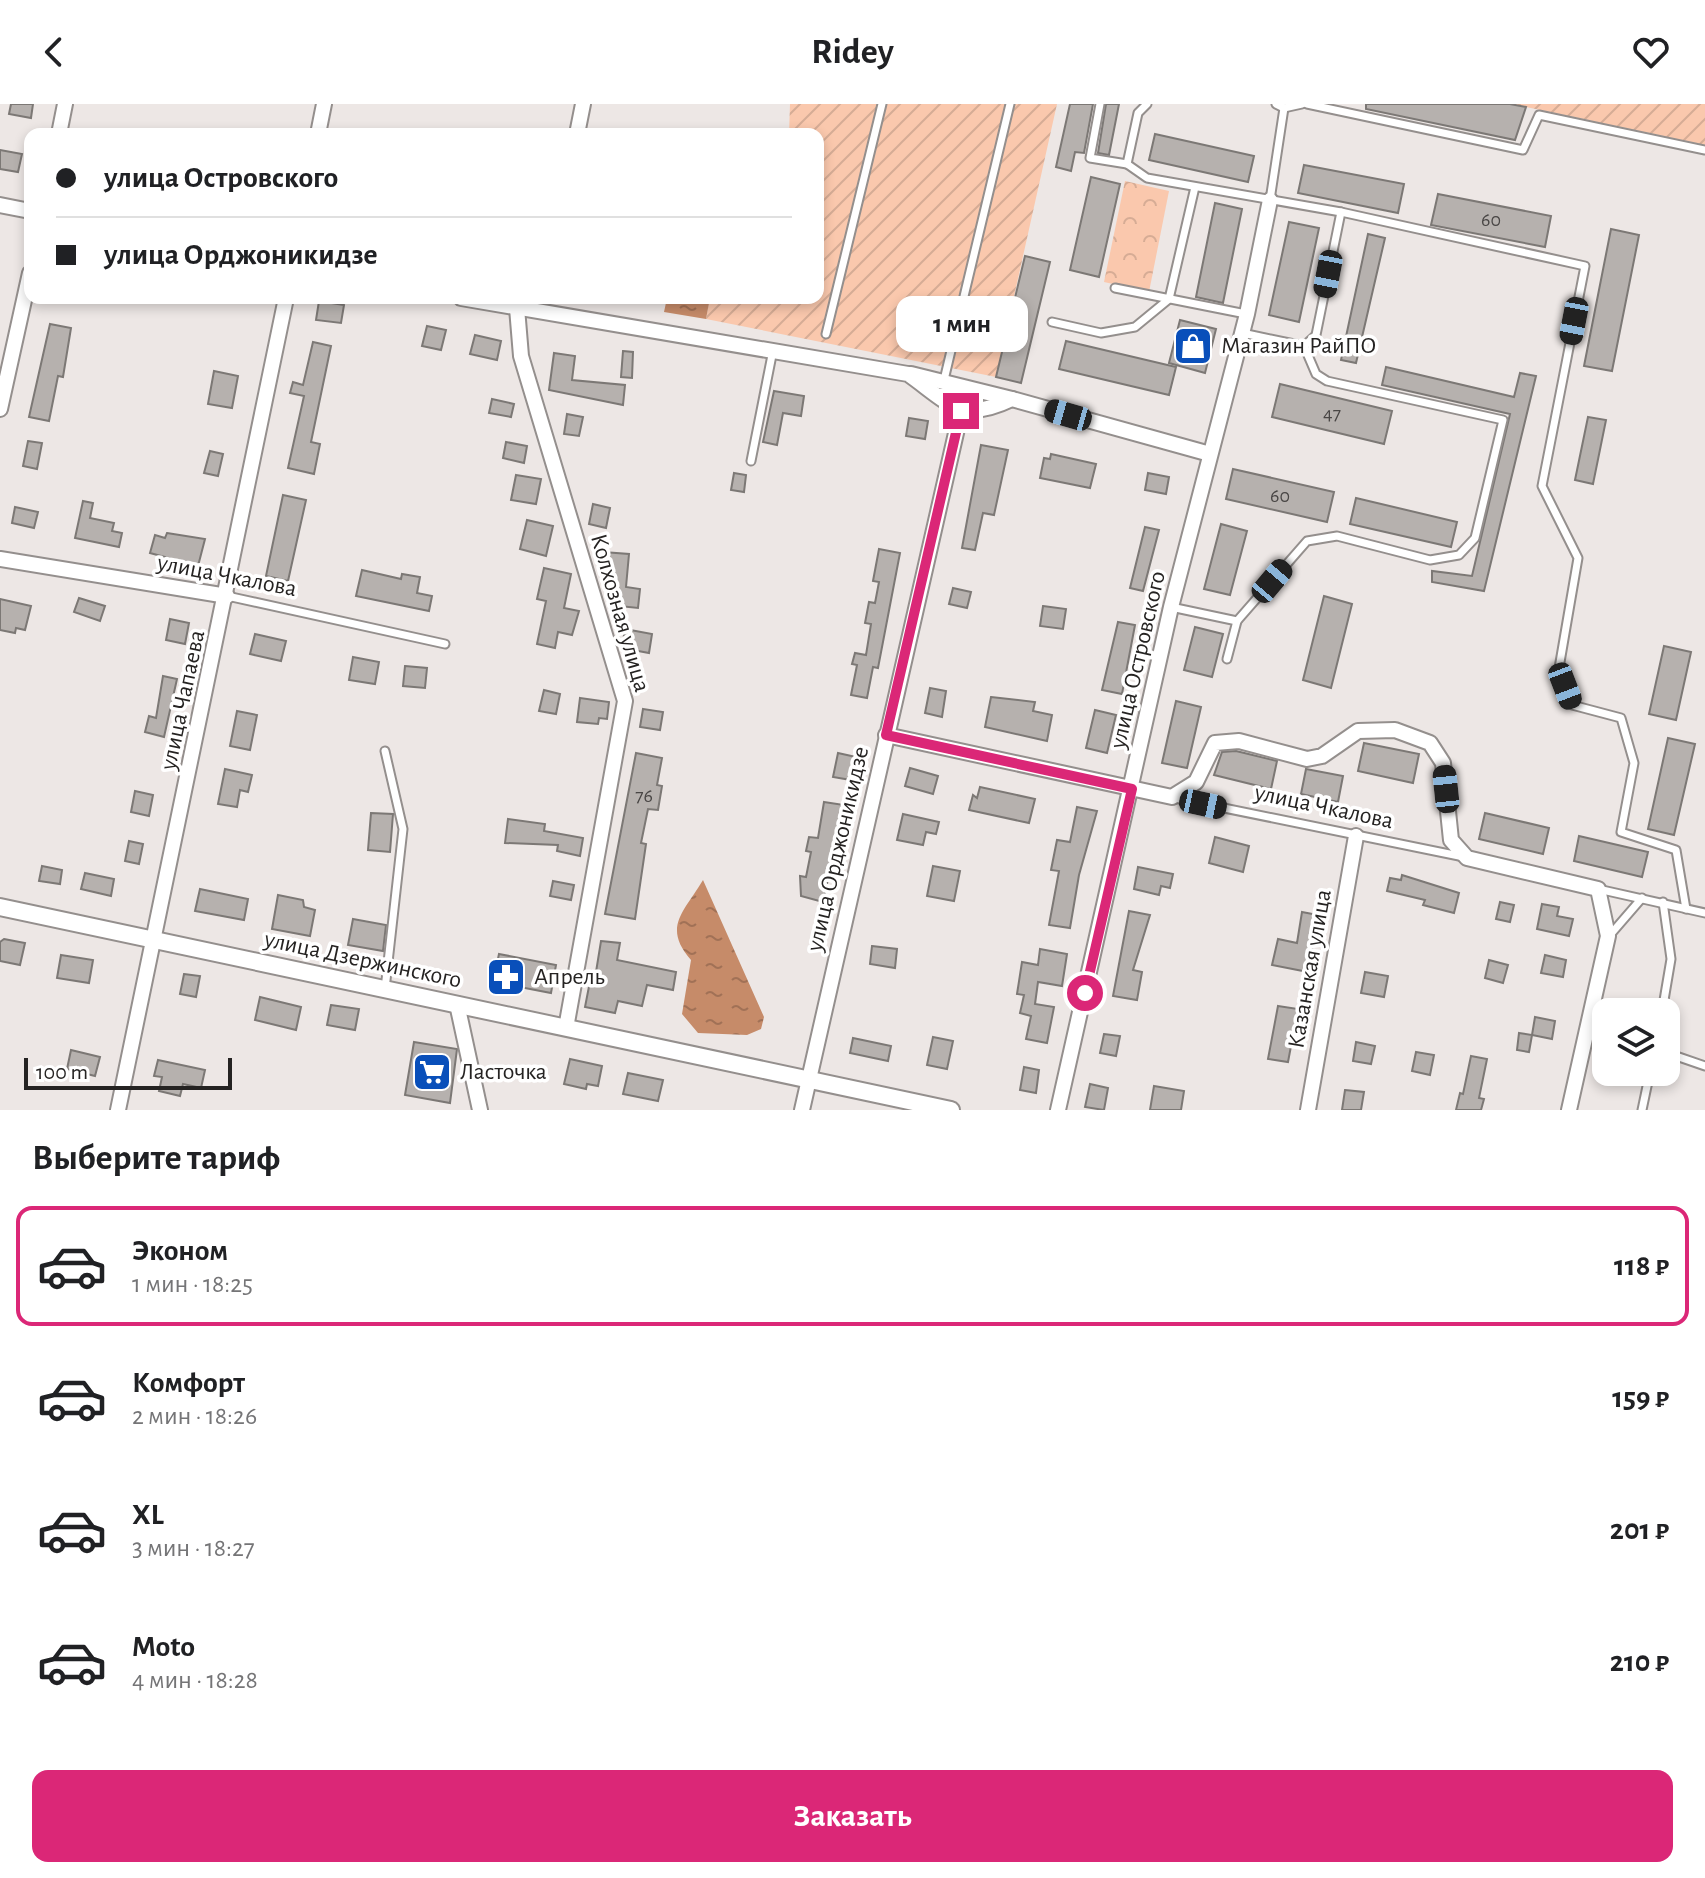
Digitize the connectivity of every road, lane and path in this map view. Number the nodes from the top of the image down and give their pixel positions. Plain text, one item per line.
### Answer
1 (65, 104) edge
2 (324, 104) edge
3 (583, 104) edge
4 (882, 104) edge
5 (1010, 104) edge
6 (1100, 104) edge
7 (1147, 104) edge
8 (1305, 104) edge
9 (1538, 104) edge
10 (1280, 106) edge
11 (1539, 115) junction
12 (60, 128) edge
13 (319, 128) edge
14 (578, 128) edge
15 (1705, 150) edge
16 (1127, 164) junction
17 (1195, 187) junction
18 (1270, 200) junction
19 (0, 205) edge
20 (24, 210) edge
21 (1341, 212) junction
22 (1115, 288) dead end
23 (1169, 299) junction
24 (24, 300) edge
25 (285, 304) edge
26 (495, 304) edge
27 (540, 304) edge
28 (517, 308) junction
29 (1247, 314) junction
30 (1052, 322) dead end
31 (1241, 333) junction
32 (826, 334) dead end
33 (1304, 346) junction
34 (773, 350) junction
35 (908, 374) junction
36 (944, 380) junction
37 (1012, 399) junction
38 (0, 409) edge
39 (961, 411) junction
40 (1210, 454) junction
41 (751, 461) dead end
42 (0, 559) edge
43 (227, 596) junction
44 (1171, 607) junction
45 (1237, 621) junction
46 (445, 644) dead end
47 (1227, 659) dead end
48 (886, 735) junction
49 (385, 751) dead end
50 (1132, 789) junction
51 (1172, 797) junction
52 (1356, 836) junction
53 (1467, 858) junction
54 (1598, 889) junction
55 (1642, 898) junction
56 (1663, 902) junction
57 (0, 907) edge
58 (1686, 909) junction
59 (1705, 913) edge
60 (1608, 936) junction
61 (154, 940) junction
62 (385, 989) junction
63 (1664, 998) edge
64 (457, 1004) junction
65 (566, 1028) junction
66 (1680, 1057) edge
67 (1705, 1066) edge
68 (808, 1079) junction
69 (1647, 1086) edge
70 (118, 1110) edge
71 (480, 1110) edge
72 (802, 1110) edge
73 (951, 1110) edge
74 (1058, 1110) edge
75 (1308, 1110) edge
76 (1569, 1110) edge
77 (1642, 1110) edge

1 - 12 street
2 - 13 street
3 - 14 street
4 - 32 lane
5 - 36 lane
6 - 16 lane
7 - 16 lane
8 - 10 lane
8 - 11 lane
9 - 11 lane
10 - 18 lane
11 - 15 lane
16 - 17 lane
17 - 18 lane
17 - 23 lane
18 - 21 lane
18 - 29 street, улица Островского
19 - 20 street
21 - 33 lane
21 - 58 lane
22 - 23 lane
23 - 29 lane
23 - 30 lane
24 - 38 street
25 - 43 street, улица Чапаева
26 - 28 street
27 - 28 street
27 - 34 street
28 - 65 street, Колхозная улица
29 - 31 street, улица Островского
31 - 33 lane
31 - 40 street, улица Островского
33 - 45 lane
34 - 35 street
34 - 41 lane
35 - 36 street
35 - 39 street
36 - 37 street
37 - 39 street
37 - 40 street
39 - 48 street, улица Орджоникидзе
40 - 44 street, улица Островского
42 - 43 street, улица Чкалова
43 - 46 lane, улица Чкалова
43 - 61 street, улица Чапаева
44 - 45 lane
44 - 50 street, улица Островского
45 - 47 lane
48 - 50 street, улица Чкалова
48 - 68 street, улица Орджоникидзе
49 - 62 lane
50 - 51 street, улица Чкалова
50 - 74 street, улица Островского
51 - 52 lane, улица Чкалова
51 - 53 street
52 - 53 lane, улица Чкалова
52 - 75 street, Казанская улица
53 - 54 street, улица Чкалова
54 - 55 lane, улица Чкалова
54 - 60 street
55 - 56 lane, улица Чкалова
55 - 60 lane
56 - 58 lane, улица Чкалова
56 - 63 lane
57 - 61 street, улица Дзержинского
58 - 59 lane, улица Чкалова
60 - 76 street
61 - 62 street, улица Дзержинского
61 - 70 street, улица Чапаева
62 - 64 street, улица Дзержинского
64 - 65 street, улица Дзержинского
64 - 71 street
65 - 68 street, улица Дзержинского
66 - 67 lane
68 - 72 street, улица Орджоникидзе
68 - 73 street, улица Дзержинского
69 - 77 lane

